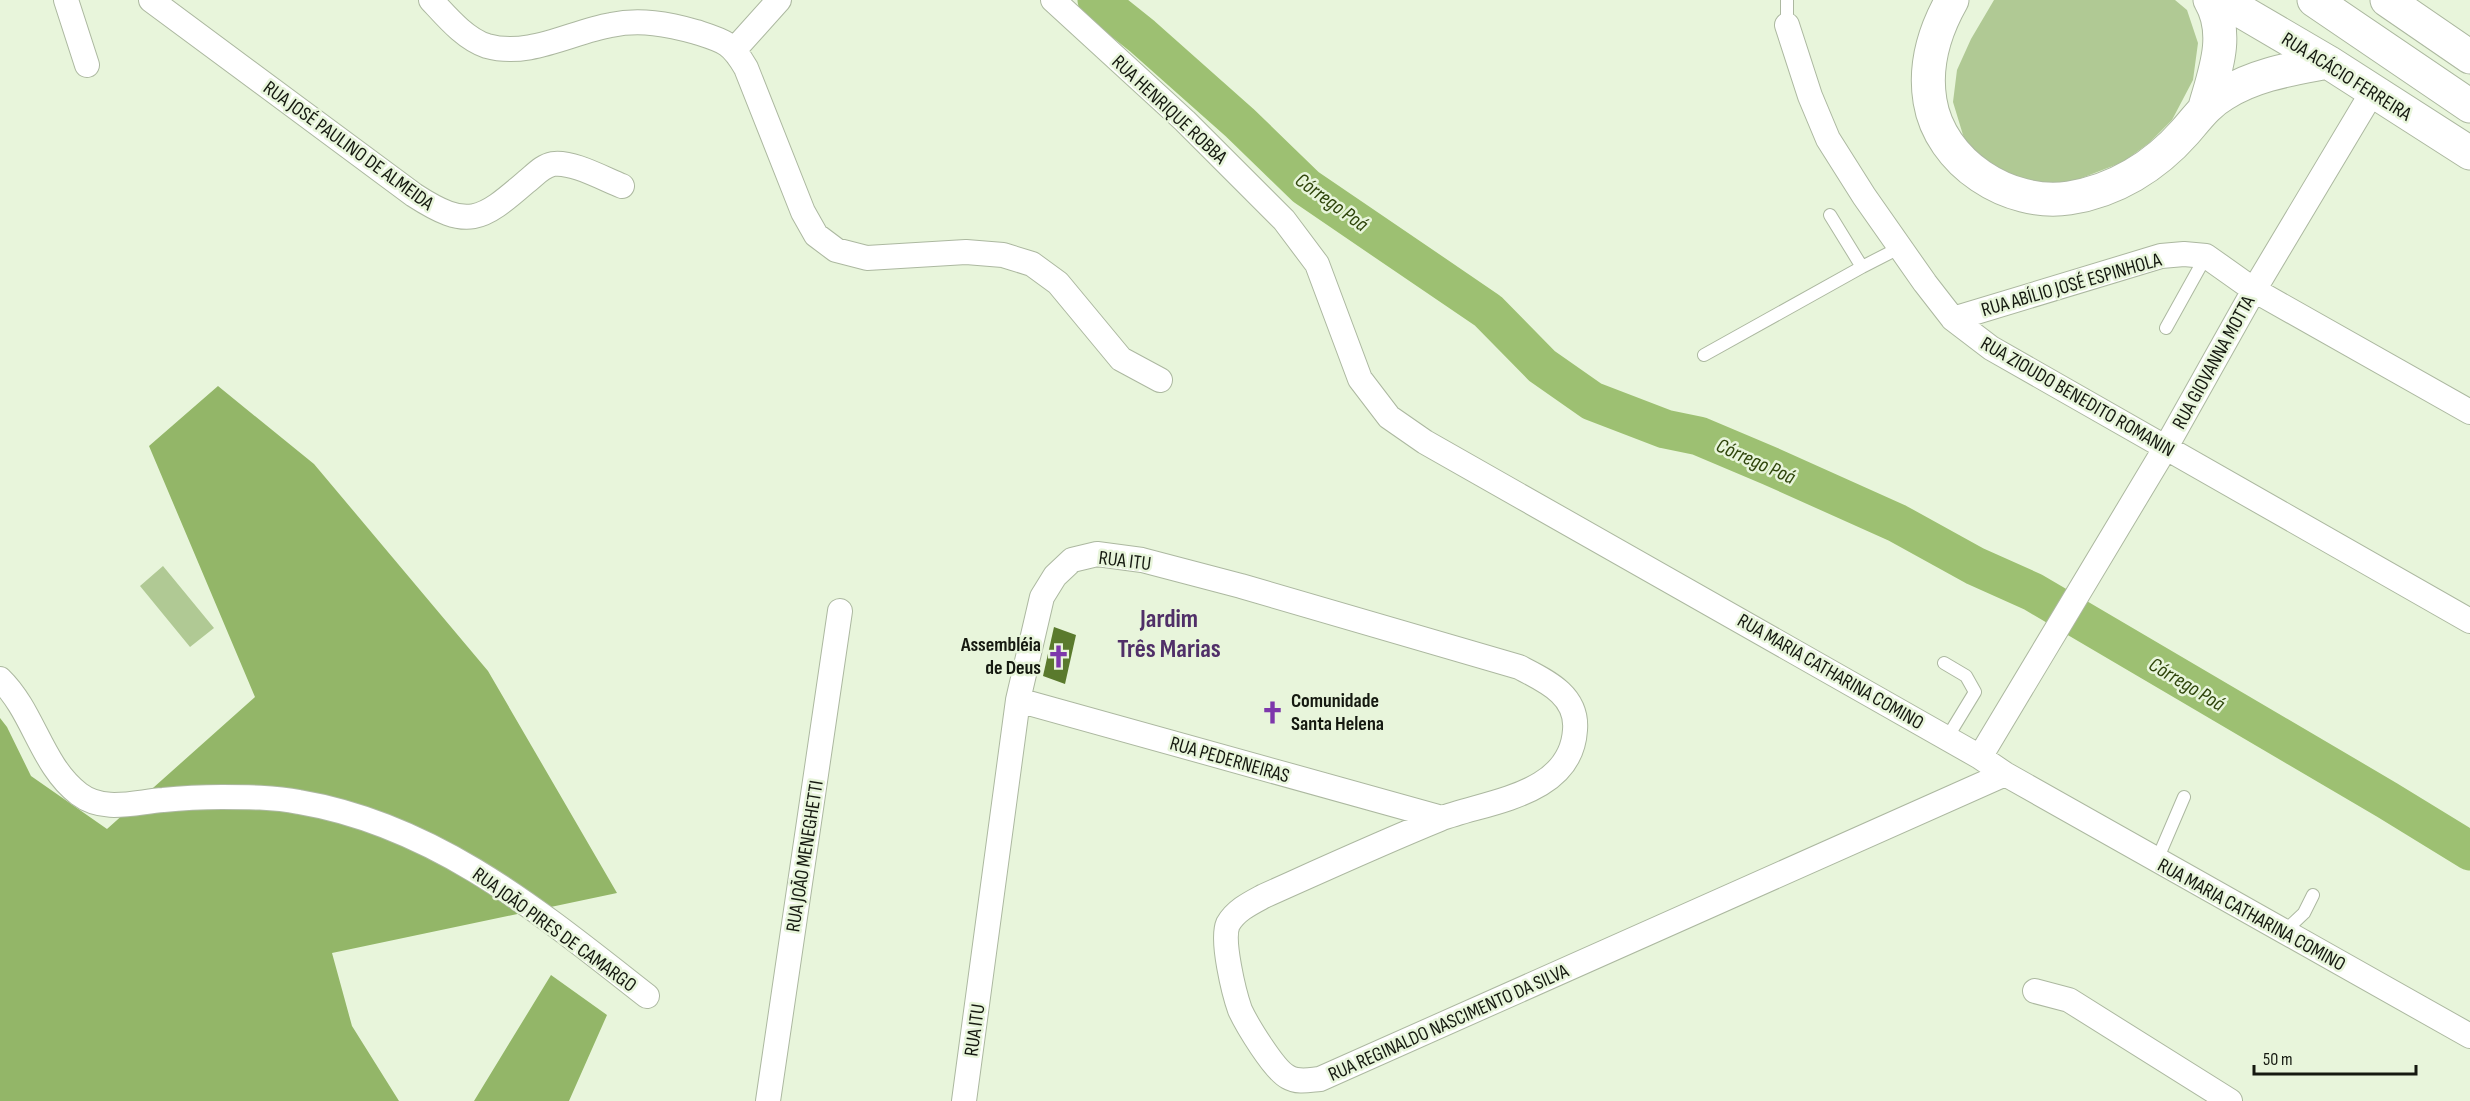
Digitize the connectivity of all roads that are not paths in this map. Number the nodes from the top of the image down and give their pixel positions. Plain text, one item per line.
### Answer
1 (66, 0) edge
2 (151, 0) edge
3 (431, 0) edge
4 (779, 0) edge
5 (1053, 0) edge
6 (1787, 0) edge
7 (1952, 0) edge
8 (2210, 0) edge
9 (2222, 0) edge
10 (2314, 0) edge
11 (2387, 0) edge
12 (1787, 25) joint
13 (2265, 26) junction
14 (735, 49) junction
15 (2219, 57) junction
16 (2470, 57) edge
17 (2328, 62) junction
18 (87, 65) dead end
19 (2373, 90) junction
20 (2470, 106) edge
21 (2205, 107) junction
22 (2470, 153) edge
23 (622, 186) dead end
24 (1830, 215) dead end
25 (1284, 219) joint
26 (1901, 247) junction
27 (2206, 256) junction
28 (1862, 267) junction
29 (2254, 290) junction
30 (1953, 319) junction
31 (2166, 328) dead end
32 (1704, 356) dead end
33 (1160, 381) dead end
34 (2470, 412) edge
35 (2166, 447) junction
36 (840, 611) dead end
37 (2470, 621) edge
38 (1944, 663) dead end
39 (0, 680) edge
40 (1018, 700) junction
41 (1947, 738) junction
42 (1980, 757) junction
43 (1562, 766) joint
44 (2005, 774) junction
45 (2184, 797) dead end
46 (1442, 818) junction
47 (2157, 860) junction
48 (2313, 896) dead end
49 (2284, 932) junction
50 (2035, 991) dead end
51 (647, 996) dead end
52 (2470, 1036) edge
53 (768, 1101) edge
54 (964, 1101) edge
55 (2230, 1101) edge

1 - 18 street
2 - 23 street, RUA JOSÉ PAULINO DE ALMEIDA
3 - 14 street
4 - 14 street
5 - 25 street, RUA HENRIQUE ROBBA
6 - 12 lane
7 - 21 main road
8 - 15 main road
9 - 13 main road, RUA ACÁCIO FERREIRA
10 - 20 main road
11 - 16 main road
12 - 26 street, RUA ZIOUDO BENEDITO ROMANIN
13 - 15 main road
13 - 17 main road, RUA ACÁCIO FERREIRA
14 - 33 street
15 - 21 main road
17 - 19 main road, RUA ACÁCIO FERREIRA
17 - 21 main road
19 - 22 main road, RUA ACÁCIO FERREIRA
19 - 29 street, RUA GIOVANNA MOTTA
24 - 28 lane
25 - 41 street, RUA MARIA CATHARINA COMINO
26 - 28 lane
26 - 30 street, RUA ZIOUDO BENEDITO ROMANIN
27 - 29 street
27 - 30 street, RUA ABÍLIO JOSÉ ESPINHOLA
27 - 31 lane
28 - 32 lane
29 - 34 street
29 - 35 street, RUA GIOVANNA MOTTA
30 - 35 street, RUA ZIOUDO BENEDITO ROMANIN
35 - 37 street, RUA ZIOUDO BENEDITO ROMANIN
35 - 42 street, RUA GIOVANNA MOTTA
36 - 53 street, RUA JOÃO MENEGHETTI
38 - 41 lane
39 - 51 street, RUA JOÃO PIRES DE CAMARGO
40 - 43 street, RUA ITU
40 - 46 street, RUA PEDERNEIRAS
40 - 54 street, RUA ITU
41 - 42 street, RUA MARIA CATHARINA COMINO
42 - 44 street, RUA MARIA CATHARINA COMINO
43 - 46 street, RUA REGINALDO NASCIMENTO DA SILVA
44 - 46 street, RUA REGINALDO NASCIMENTO DA SILVA
44 - 47 street, RUA MARIA CATHARINA COMINO
45 - 47 lane
47 - 49 street, RUA MARIA CATHARINA COMINO
48 - 49 lane
49 - 52 street, RUA MARIA CATHARINA COMINO
50 - 55 street

